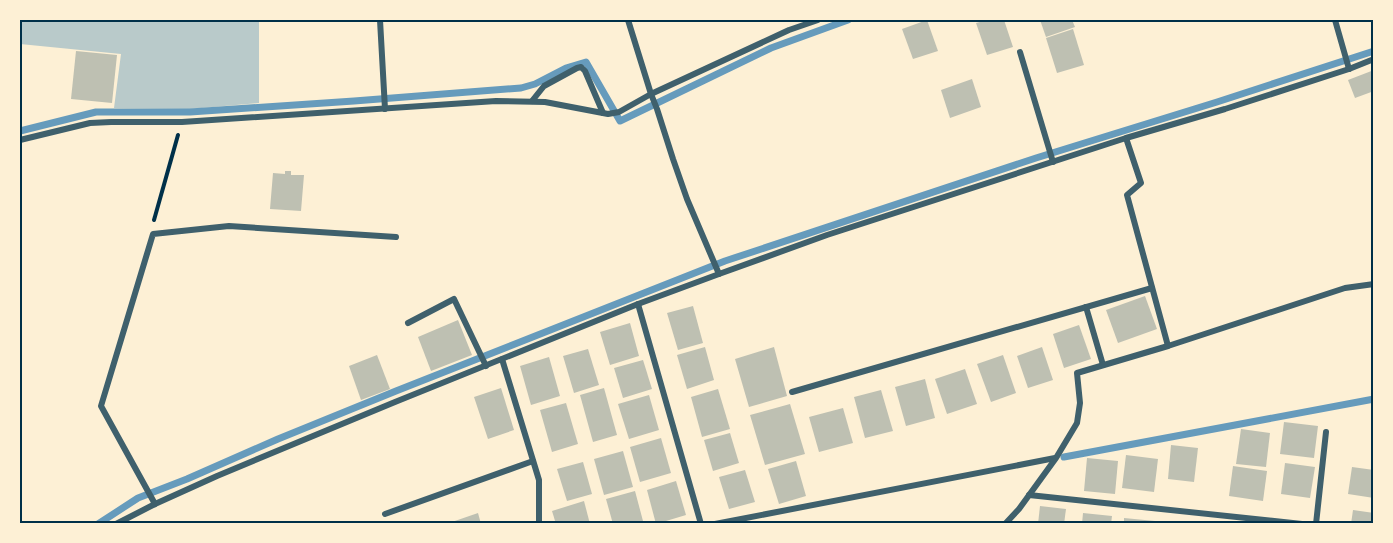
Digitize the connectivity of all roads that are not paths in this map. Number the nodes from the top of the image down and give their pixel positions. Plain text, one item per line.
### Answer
1 (380, 20) edge
2 (628, 20) edge
3 (818, 20) edge
4 (1335, 20) edge
5 (1020, 52) dead end
6 (1374, 59) edge
7 (1348, 66) junction
8 (652, 98) junction
9 (532, 101) junction
10 (385, 109) junction
11 (606, 113) junction
12 (1126, 138) junction
13 (20, 140) edge
14 (1052, 159) junction
15 (396, 237) dead end
16 (718, 272) junction
17 (1374, 284) edge
18 (1152, 288) junction
19 (638, 304) junction
20 (1086, 307) junction
21 (408, 324) dead end
22 (1168, 346) junction
23 (502, 359) junction
24 (486, 365) junction
25 (1103, 365) junction
26 (792, 392) dead end
27 (1326, 432) dead end
28 (1056, 458) junction
29 (533, 461) junction
30 (1029, 495) junction
31 (154, 501) junction
32 (385, 514) dead end
33 (116, 524) edge
34 (539, 524) edge
35 (701, 524) edge
36 (715, 524) edge
37 (1005, 524) edge
38 (1302, 524) edge
39 (1316, 524) edge

1 - 10 street
2 - 8 street
3 - 8 street
4 - 7 street
5 - 14 street
6 - 7 street
7 - 12 street
8 - 11 street
8 - 16 street
9 - 10 street
9 - 11 street
9 - 11 street
10 - 13 street
12 - 14 street
12 - 18 street
14 - 16 street
15 - 31 street
16 - 19 street
17 - 22 street
18 - 20 street
18 - 22 street
19 - 23 street
19 - 35 street
20 - 25 street
20 - 26 street
21 - 24 street
22 - 25 street
23 - 24 street
23 - 29 street
24 - 31 street
25 - 28 street
27 - 39 street
28 - 30 street
28 - 36 street
29 - 32 street
29 - 34 street
30 - 37 street
30 - 38 street
31 - 33 street

